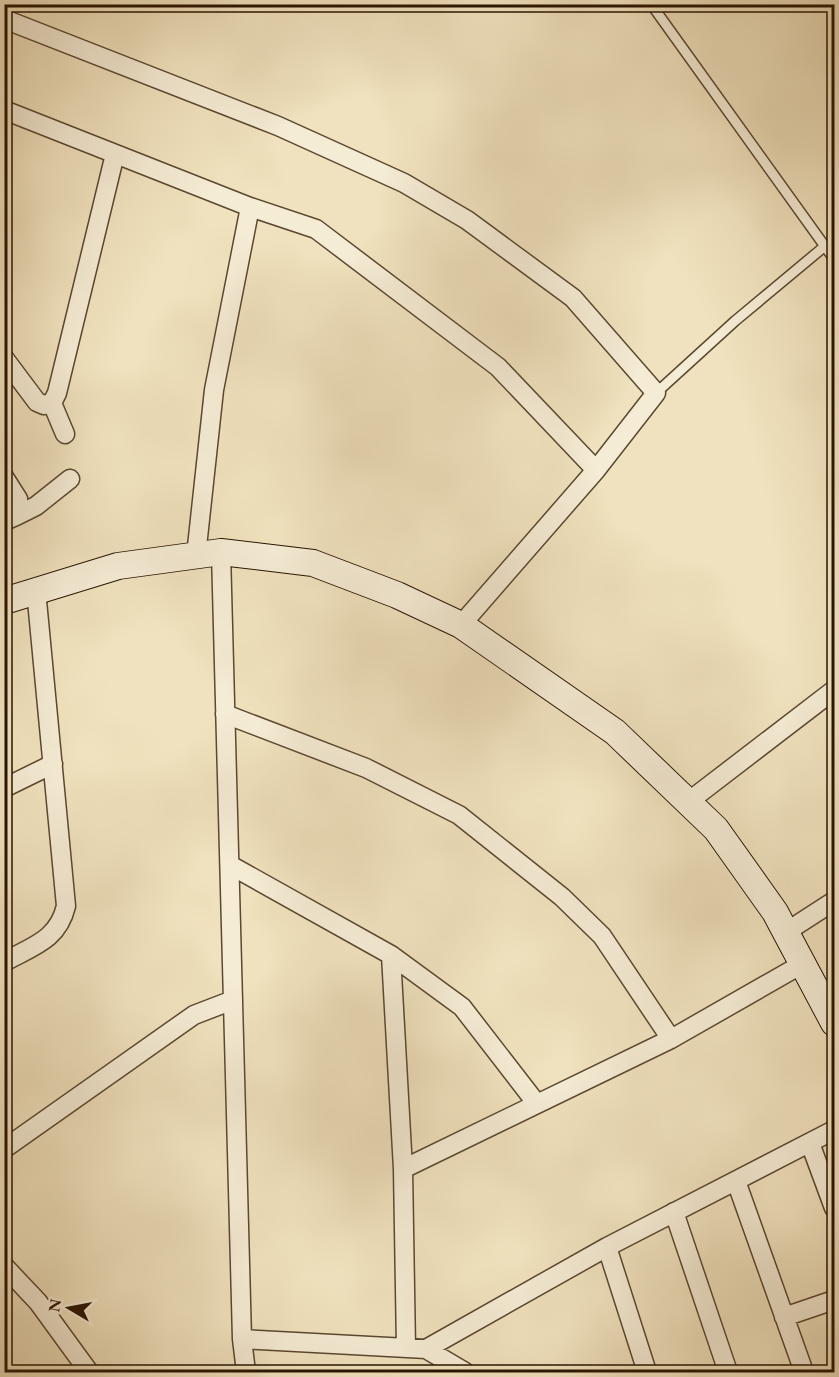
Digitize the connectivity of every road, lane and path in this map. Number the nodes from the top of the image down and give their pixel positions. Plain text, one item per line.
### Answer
1 (651, 4) edge
2 (4, 19) edge
3 (4, 110) edge
4 (115, 154) junction
5 (250, 207) junction
6 (825, 246) junction
7 (834, 259) edge
8 (4, 358) edge
9 (656, 393) junction
10 (52, 403) junction
11 (65, 434) dead end
12 (596, 470) junction
13 (4, 477) edge
14 (70, 479) dead end
15 (10, 518) edge
16 (208, 554) junction
17 (36, 590) junction
18 (4, 601) edge
19 (461, 625) junction
20 (834, 690) edge
21 (225, 714) junction
22 (53, 764) junction
23 (4, 788) edge
24 (688, 802) junction
25 (230, 865) junction
26 (834, 901) edge
27 (786, 932) junction
28 (391, 955) junction
29 (4, 962) edge
30 (804, 963) junction
31 (233, 1000) junction
32 (834, 1023) edge
33 (671, 1039) junction
34 (537, 1104) junction
35 (834, 1130) edge
36 (810, 1143) junction
37 (4, 1149) edge
38 (403, 1169) junction
39 (736, 1181) junction
40 (834, 1208) edge
41 (674, 1212) junction
42 (607, 1247) junction
43 (4, 1266) edge
44 (834, 1300) edge
45 (784, 1317) junction
46 (242, 1339) junction
47 (406, 1348) junction
48 (426, 1349) junction
49 (89, 1372) edge
50 (246, 1372) edge
51 (465, 1372) edge
52 (647, 1372) edge
53 (728, 1372) edge
54 (804, 1372) edge

1 - 6 lane
2 - 9 street
3 - 4 street
4 - 5 street
4 - 10 street
5 - 12 street
5 - 16 street
6 - 7 lane
6 - 9 lane
8 - 10 street
9 - 12 street
10 - 11 street
12 - 19 street
13 - 15 street
14 - 15 street
16 - 17 street
16 - 19 street
16 - 21 street
17 - 18 street
17 - 22 street
19 - 24 street
20 - 24 street
21 - 25 street
21 - 33 street
22 - 23 street
22 - 29 street
24 - 27 street
25 - 28 street
25 - 31 street
26 - 27 street
27 - 30 street
28 - 34 street
28 - 38 street
30 - 32 street
30 - 33 street
31 - 37 street
31 - 46 street
33 - 34 street
34 - 38 street
35 - 36 street
36 - 39 street
36 - 40 street
38 - 47 street
39 - 41 street
39 - 45 street
41 - 42 street
41 - 53 street
42 - 48 street
42 - 52 street
43 - 49 street
44 - 45 street
45 - 54 street
46 - 47 street
46 - 50 street
47 - 48 street
48 - 51 street

